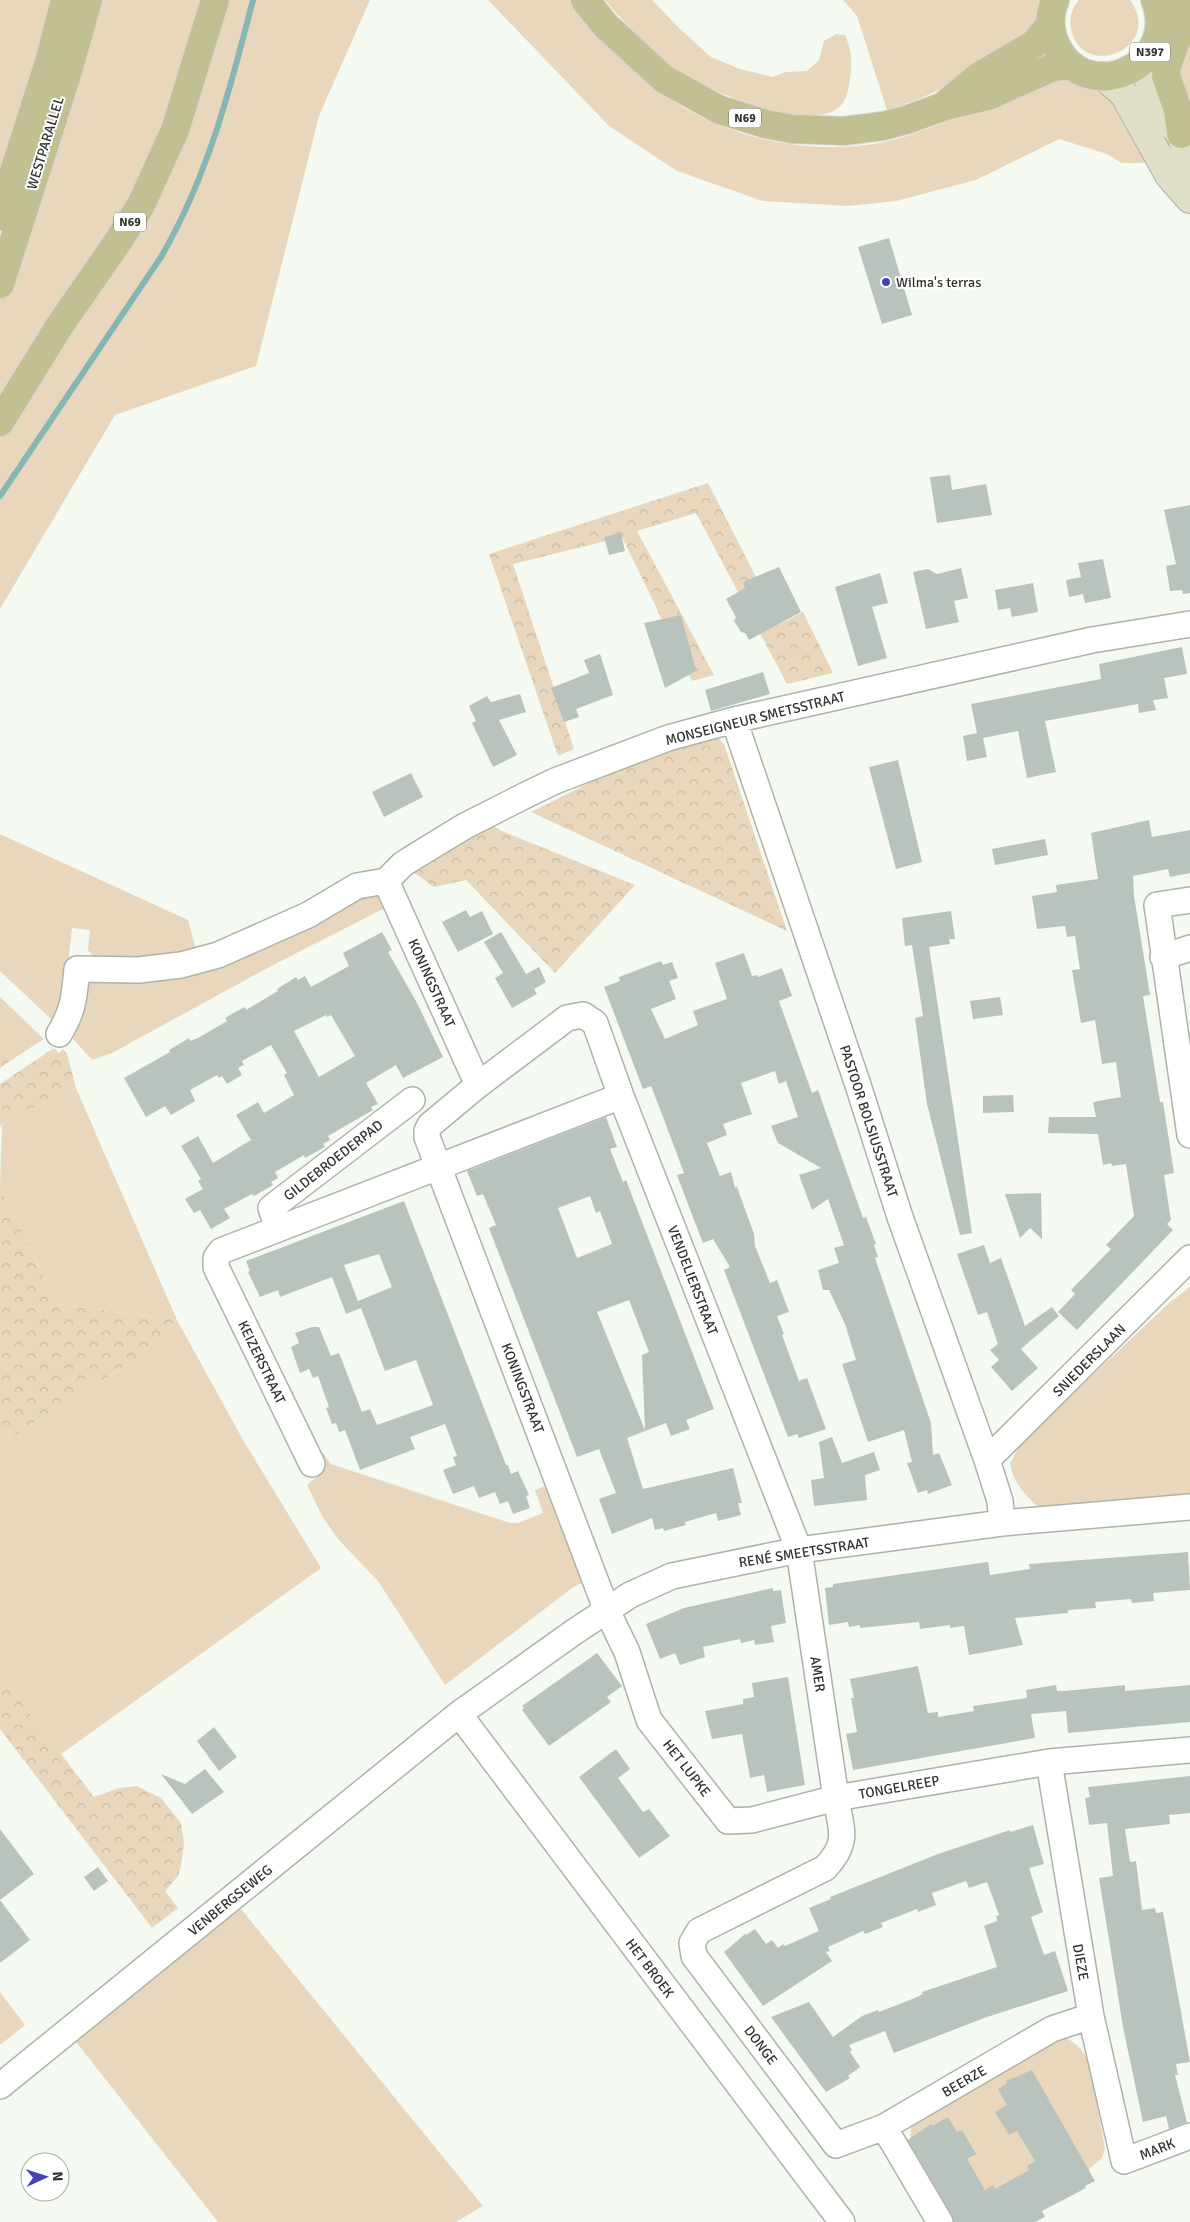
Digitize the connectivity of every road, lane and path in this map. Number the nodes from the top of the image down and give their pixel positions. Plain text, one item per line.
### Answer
1 (65, 0) edge
2 (88, 0) edge
3 (215, 0) edge
4 (585, 0) edge
5 (1155, 0) edge
6 (1176, 0) edge
7 (1053, 12) edge
8 (1159, 57) junction
9 (1072, 65) junction
10 (1104, 76) junction
11 (942, 107) junction
12 (1190, 164) edge
13 (1190, 198) edge
14 (0, 216) edge
15 (0, 284) edge
16 (0, 422) edge
17 (1190, 624) edge
18 (734, 720) junction
19 (386, 881) junction
20 (1190, 900) edge
21 (1190, 948) edge
22 (1163, 957) junction
23 (583, 1015) joint
24 (59, 1034) dead end
25 (478, 1085) junction
26 (621, 1096) junction
27 (412, 1100) dead end
28 (1190, 1135) edge
29 (439, 1166) junction
30 (278, 1228) junction
31 (216, 1258) joint
32 (1190, 1258) edge
33 (987, 1460) junction
34 (312, 1464) dead end
35 (1190, 1506) edge
36 (1002, 1523) junction
37 (799, 1550) junction
38 (607, 1611) junction
39 (460, 1714) junction
40 (1190, 1750) edge
41 (1049, 1762) junction
42 (836, 1798) junction
43 (1091, 2016) junction
44 (0, 2086) edge
45 (884, 2128) junction
46 (1190, 2136) edge
47 (836, 2145) joint
48 (1124, 2161) joint
49 (842, 2222) edge
50 (940, 2222) edge

1 - 14 main road, WESTPARALLEL
2 - 15 main road, WESTPARALLEL
3 - 16 main road, N69
4 - 11 main road, N69
5 - 8 main road, N397
6 - 8 main road, N397
7 - 9 main road, N397
7 - 11 main road, N69
8 - 10 main road, N397
8 - 12 street
9 - 10 main road, N397
9 - 11 main road, N69
10 - 13 street
17 - 18 street, MONSEIGNEUR SMETSSTRAAT
18 - 19 street, MONSEIGNEUR SMETSSTRAAT
18 - 33 street, PASTOOR BOLSIUSSTRAAT
19 - 24 street
19 - 25 street, KONINGSTRAAT
20 - 22 street
21 - 22 street
22 - 28 street
23 - 25 street, KONINGSTRAAT
23 - 26 street, VENDELIERSTRAAT
25 - 29 street, KONINGSTRAAT
26 - 29 street
26 - 37 street, VENDELIERSTRAAT
27 - 30 street, GILDEBROEDERPAD
29 - 30 street, GILDEBROEDERPAD
29 - 38 street, KONINGSTRAAT
30 - 31 street, GILDEBROEDERPAD
31 - 34 street, KEIZERSTRAAT
32 - 33 street, SNIEDERSLAAN
33 - 36 street, PASTOOR BOLSIUSSTRAAT
35 - 36 street, RENÉ SMEETSSTRAAT
36 - 37 street, RENÉ SMEETSSTRAAT
37 - 38 street, RENÉ SMEETSSTRAAT
37 - 42 street, AMER
38 - 39 street, RENÉ SMEETSSTRAAT
38 - 42 street, HET LUPKE
39 - 44 street, VENBERGSEWEG
39 - 49 street, HET BROEK
40 - 41 street, TONGELREEP
41 - 42 street, TONGELREEP
41 - 43 street, DIEZE
42 - 47 street, DONGE
43 - 45 street, BEERZE
43 - 48 street, DIEZE
45 - 47 street, BEERZE
45 - 50 street
46 - 48 street, MARK

